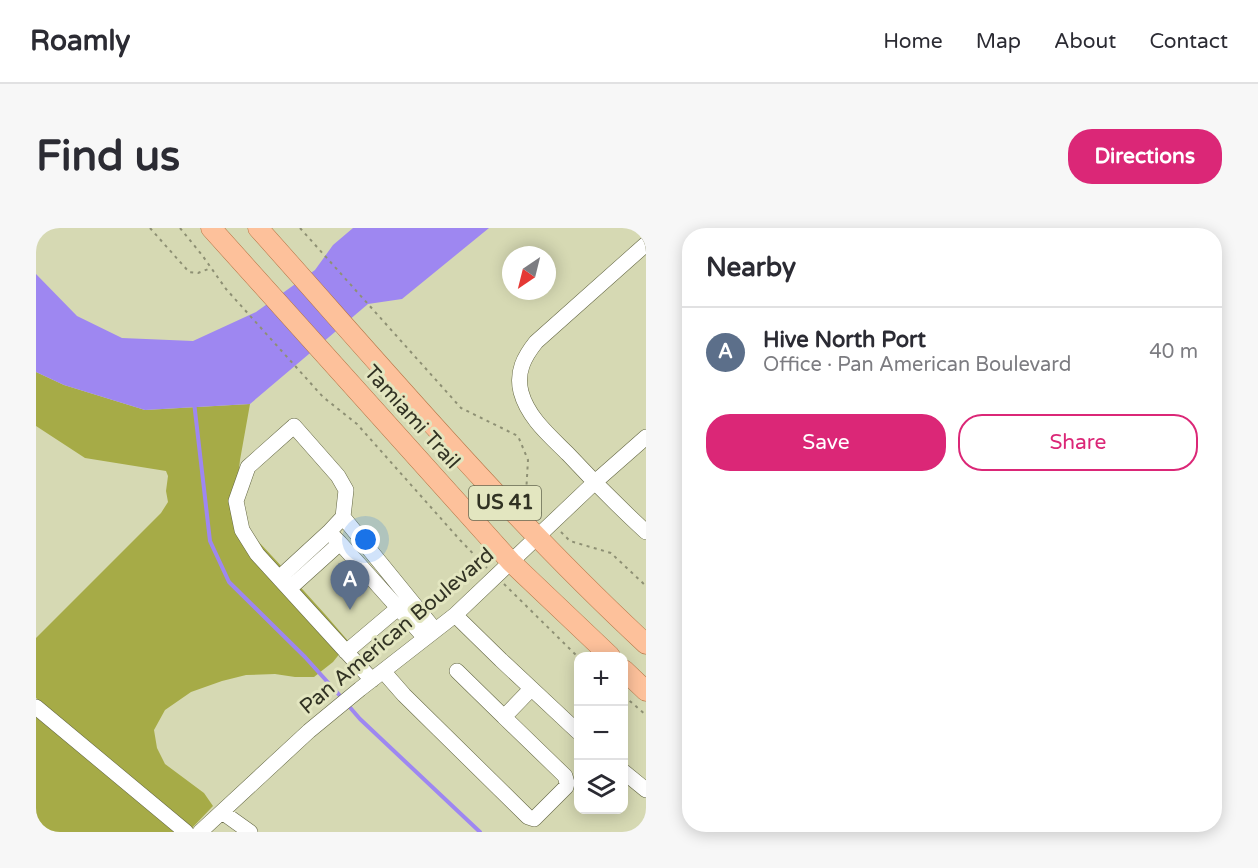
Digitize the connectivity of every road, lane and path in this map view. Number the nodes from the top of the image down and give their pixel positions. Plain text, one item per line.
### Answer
1 (150, 228) edge
2 (180, 228) edge
3 (211, 228) edge
4 (258, 228) edge
5 (300, 228) edge
6 (646, 244) edge
7 (211, 268) junction
8 (646, 437) edge
9 (595, 482) junction
10 (343, 517) junction
11 (551, 524) junction
12 (646, 532) edge
13 (335, 537) junction
14 (537, 538) junction
15 (370, 551) junction
16 (357, 562) junction
17 (511, 562) junction
18 (496, 576) junction
19 (284, 583) junction
20 (646, 586) edge
21 (404, 604) junction
22 (455, 615) junction
23 (430, 634) junction
24 (646, 644) edge
25 (346, 652) junction
26 (574, 652) edge
27 (604, 652) edge
28 (457, 671) dead end
29 (628, 674) edge
30 (372, 680) junction
31 (531, 688) junction
32 (646, 691) edge
33 (628, 699) edge
34 (36, 707) edge
35 (646, 715) edge
36 (504, 717) junction
37 (574, 727) edge
38 (628, 774) edge
39 (646, 790) edge
40 (222, 812) junction
41 (186, 832) edge
42 (200, 832) edge
43 (250, 832) edge

1 - 7 path
2 - 7 path
3 - 17 main road, Tamiami Trail / US 41
4 - 14 main road, Tamiami Trail / US 41
5 - 11 path
6 - 9 street
7 - 18 path
8 - 9 street, Pan American Boulevard
9 - 11 street, Pan American Boulevard
9 - 12 street
10 - 13 street
10 - 15 street
10 - 19 street
11 - 14 street, Pan American Boulevard
11 - 20 path
13 - 16 street
13 - 19 street
14 - 17 street, Pan American Boulevard
14 - 24 main road, Tamiami Trail / US 41
15 - 16 street
15 - 21 street
16 - 21 street
17 - 18 street, Pan American Boulevard
17 - 27 main road, Tamiami Trail / US 41
18 - 22 street, Pan American Boulevard
18 - 26 path
19 - 25 street
21 - 23 street
21 - 25 street
22 - 23 street, Pan American Boulevard
22 - 31 street
23 - 30 street, Pan American Boulevard
25 - 30 street
28 - 36 street
29 - 32 main road
30 - 36 street
30 - 40 street, Pan American Boulevard
31 - 36 street
31 - 37 street
33 - 35 path
34 - 41 street
38 - 39 street
40 - 42 street, Pan American Boulevard
40 - 43 street

